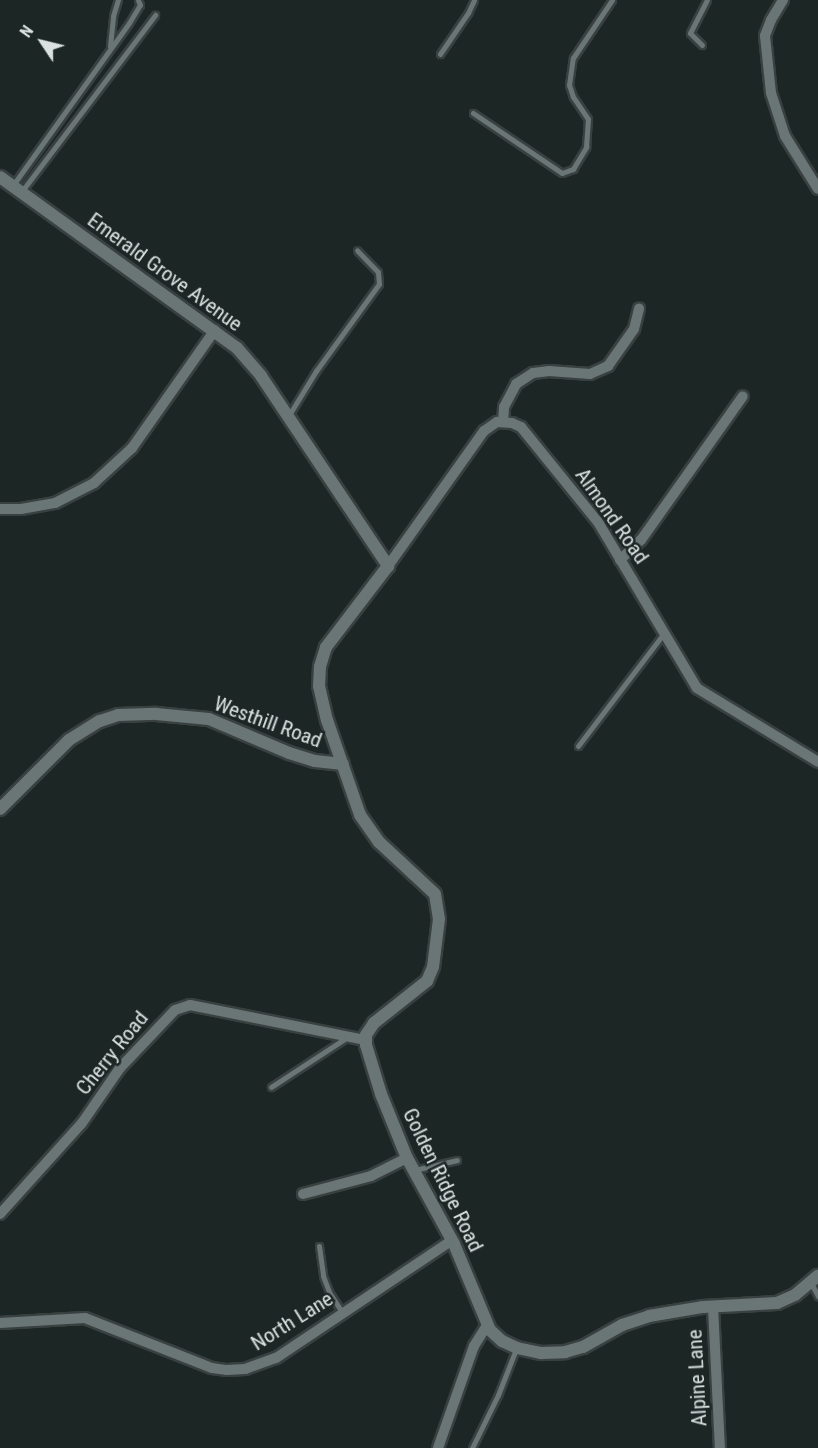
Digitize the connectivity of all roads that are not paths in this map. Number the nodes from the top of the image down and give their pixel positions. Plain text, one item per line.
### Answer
1 (118, 0) edge
2 (138, 0) edge
3 (474, 0) edge
4 (612, 0) edge
5 (707, 0) edge
6 (783, 0) edge
7 (155, 15) dead end
8 (702, 45) dead end
9 (110, 47) junction
10 (440, 54) dead end
11 (473, 113) dead end
12 (0, 177) edge
13 (17, 189) junction
14 (818, 189) edge
15 (357, 250) dead end
16 (639, 309) dead end
17 (215, 330) junction
18 (743, 396) dead end
19 (289, 417) junction
20 (503, 422) junction
21 (0, 509) edge
22 (620, 560) junction
23 (388, 566) junction
24 (664, 633) junction
25 (578, 746) dead end
26 (818, 762) edge
27 (342, 764) junction
28 (0, 809) edge
29 (347, 1037) junction
30 (365, 1040) junction
31 (271, 1087) dead end
32 (407, 1158) junction
33 (457, 1160) dead end
34 (412, 1170) junction
35 (303, 1194) dead end
36 (0, 1214) edge
37 (452, 1240) junction
38 (319, 1246) dead end
39 (814, 1280) edge
40 (818, 1296) edge
41 (713, 1307) junction
42 (342, 1312) junction
43 (0, 1323) edge
44 (487, 1325) junction
45 (517, 1348) junction
46 (438, 1448) edge
47 (472, 1448) edge
48 (720, 1448) edge

1 - 9 lane
2 - 9 lane
3 - 10 lane
4 - 11 lane
5 - 8 lane
6 - 14 street
7 - 13 lane
9 - 13 lane
12 - 13 street, Emerald Grove Avenue
13 - 17 street, Emerald Grove Avenue
15 - 19 lane
16 - 20 street
17 - 19 street, Emerald Grove Avenue
17 - 21 street
18 - 22 street
19 - 23 street, Emerald Grove Avenue
20 - 22 street, Almond Road
20 - 23 street
22 - 24 street, Almond Road
23 - 27 street
24 - 25 lane
24 - 26 street, Almond Road
27 - 28 street, Westhill Road
27 - 30 street
29 - 30 street, Cherry Road
29 - 31 lane
29 - 36 street, Cherry Road
30 - 32 street, Golden Ridge Road
32 - 34 street, Golden Ridge Road
32 - 35 street
33 - 34 lane
34 - 37 street, Golden Ridge Road
37 - 42 street, North Lane
37 - 44 street, Golden Ridge Road
38 - 42 lane
39 - 40 lane
39 - 41 street, Golden Ridge Road
41 - 45 street, Golden Ridge Road
41 - 48 street, Alpine Lane
42 - 43 street, North Lane
44 - 45 street, Golden Ridge Road
44 - 46 street
45 - 47 lane

